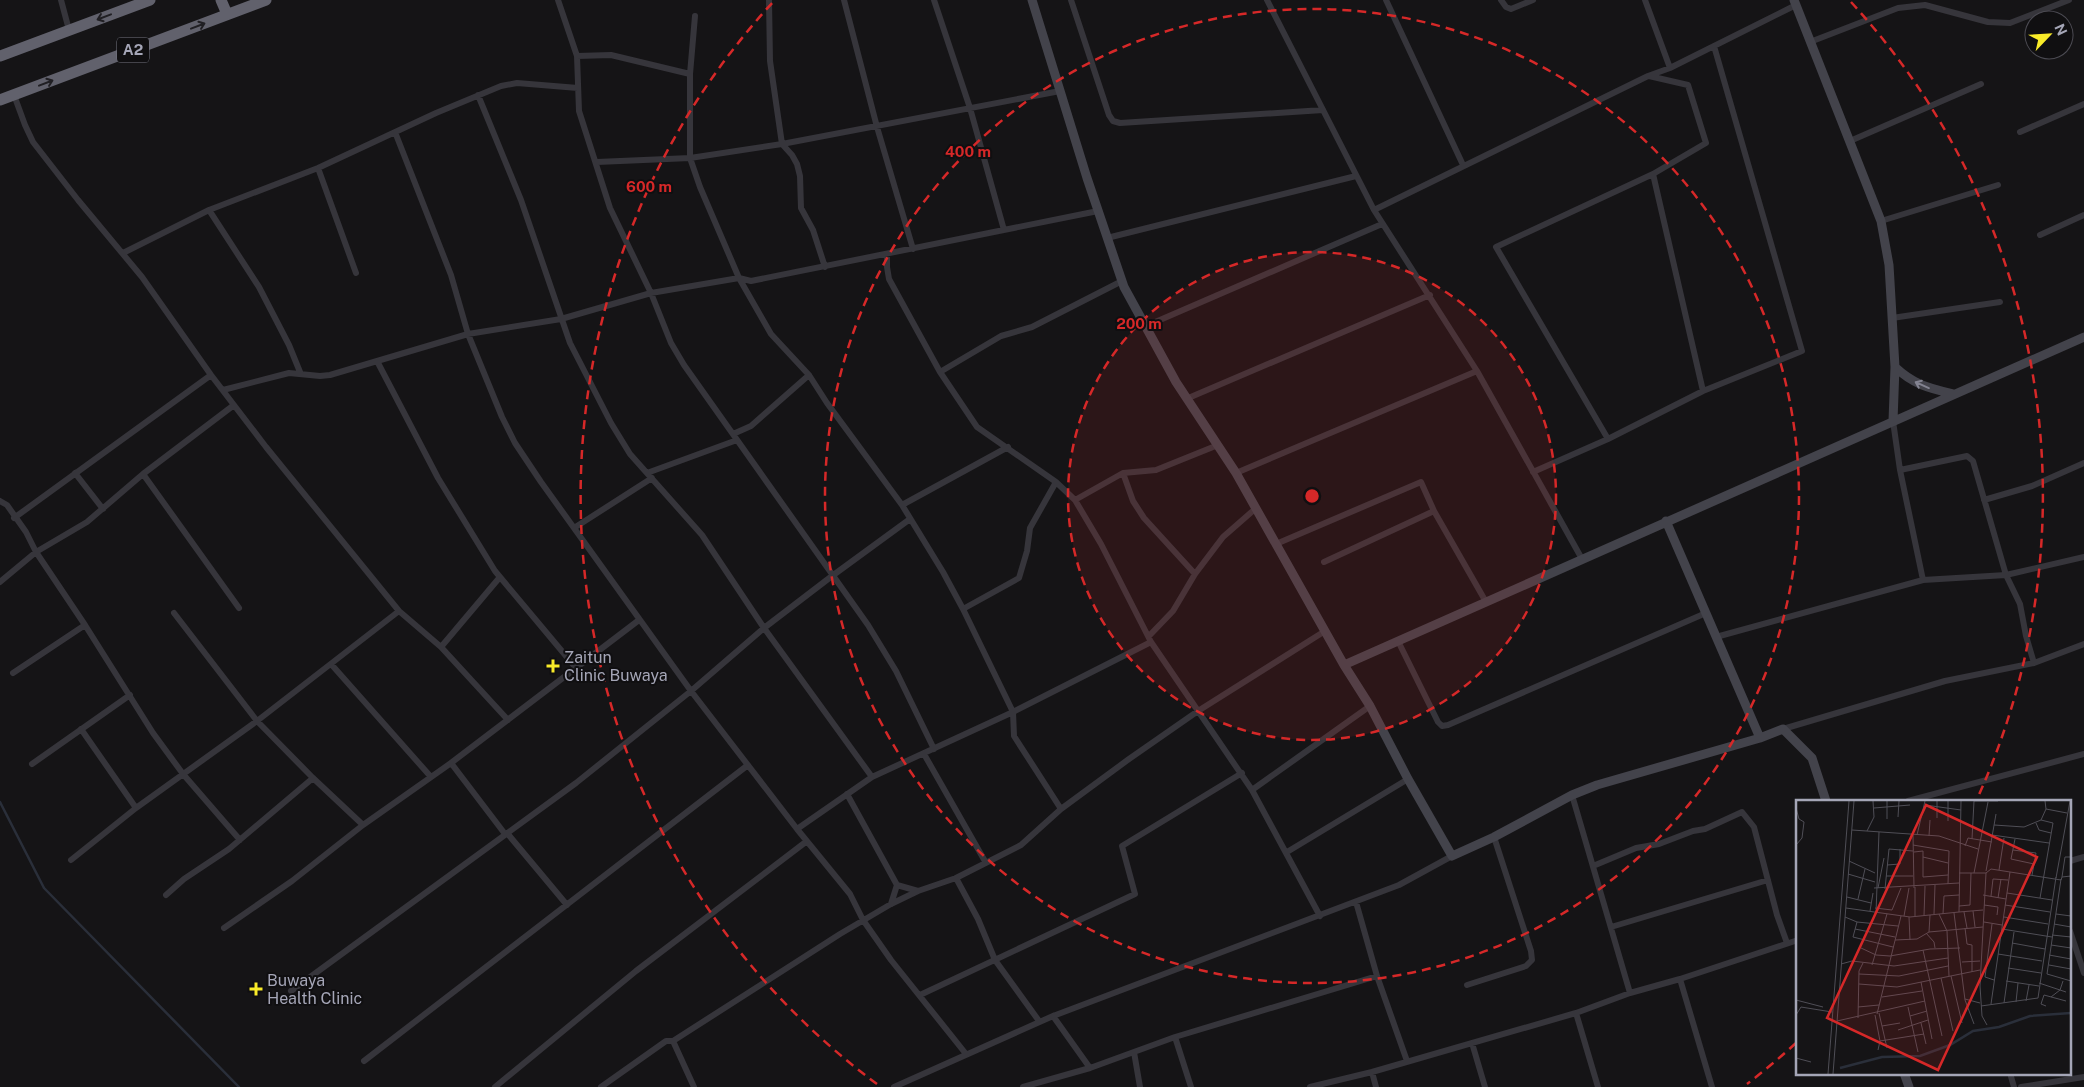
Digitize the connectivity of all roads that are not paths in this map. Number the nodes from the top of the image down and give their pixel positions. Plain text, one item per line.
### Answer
1 (62, 0) edge
2 (150, 0) edge
3 (221, 0) edge
4 (266, 0) edge
5 (558, 0) edge
6 (769, 0) edge
7 (844, 0) edge
8 (934, 0) edge
9 (1032, 0) edge
10 (1070, 0) edge
11 (1267, 0) edge
12 (1386, 0) edge
13 (1501, 0) edge
14 (1532, 0) edge
15 (1646, 0) edge
16 (2070, 0) edge
17 (1795, 3) edge
18 (227, 14) junction
19 (695, 16) dead end
20 (70, 30) junction
21 (1810, 42) junction
22 (1714, 46) junction
23 (0, 56) edge
24 (576, 56) junction
25 (1670, 68) junction
26 (690, 74) junction
27 (1648, 76) junction
28 (1980, 84) dead end
29 (578, 88) junction
30 (1060, 91) junction
31 (14, 95) junction
32 (478, 95) junction
33 (0, 100) edge
34 (2084, 104) edge
35 (970, 108) junction
36 (1323, 110) junction
37 (877, 127) junction
38 (395, 132) junction
39 (2020, 132) dead end
40 (1850, 141) junction
41 (782, 144) junction
42 (690, 158) junction
43 (596, 162) junction
44 (1463, 165) junction
45 (318, 168) junction
46 (1653, 174) junction
47 (1356, 176) junction
48 (1998, 185) dead end
49 (209, 210) junction
50 (1374, 210) junction
51 (1098, 211) junction
52 (2084, 215) edge
53 (1881, 221) junction
54 (1382, 224) junction
55 (1004, 230) junction
56 (2040, 235) dead end
57 (1107, 238) junction
58 (913, 249) junction
59 (123, 253) junction
60 (887, 254) junction
61 (825, 267) junction
62 (356, 273) dead end
63 (739, 278) junction
64 (1122, 282) junction
65 (651, 293) junction
66 (1430, 295) junction
67 (2000, 302) dead end
68 (1892, 318) junction
69 (561, 319) junction
70 (1146, 326) junction
71 (468, 334) junction
72 (2084, 337) edge
73 (377, 361) junction
74 (1895, 367) junction
75 (1477, 371) junction
76 (300, 372) junction
77 (940, 372) junction
78 (211, 375) junction
79 (809, 375) junction
80 (223, 390) junction
81 (1704, 390) junction
82 (1954, 394) junction
83 (1186, 399) junction
84 (234, 404) junction
85 (1893, 421) junction
86 (733, 434) junction
87 (1608, 439) junction
88 (737, 440) junction
89 (1218, 445) junction
90 (1008, 448) junction
91 (2084, 463) edge
92 (1900, 470) junction
93 (1533, 472) junction
94 (75, 473) junction
95 (1123, 473) junction
96 (1236, 473) junction
97 (143, 474) junction
98 (650, 475) junction
99 (1056, 482) junction
100 (1075, 500) junction
101 (1984, 500) junction
102 (0, 501) edge
103 (902, 505) junction
104 (103, 509) junction
105 (1255, 509) junction
106 (1434, 511) junction
107 (14, 518) junction
108 (910, 519) junction
109 (1666, 521) junction
110 (574, 528) junction
111 (1276, 544) junction
112 (36, 552) junction
113 (2084, 557) edge
114 (1582, 559) junction
115 (1324, 562) dead end
116 (1195, 574) junction
117 (2006, 575) junction
118 (832, 576) junction
119 (500, 577) junction
120 (1923, 580) junction
121 (0, 582) edge
122 (1486, 602) junction
123 (239, 608) dead end
124 (963, 609) junction
125 (399, 611) junction
126 (174, 613) dead end
127 (1706, 613) junction
128 (639, 620) junction
129 (85, 625) junction
130 (764, 628) junction
131 (1325, 631) junction
132 (1716, 636) junction
133 (1150, 639) junction
134 (1398, 641) junction
135 (2084, 644) edge
136 (441, 647) junction
137 (2034, 663) junction
138 (331, 664) junction
139 (1344, 665) junction
140 (576, 668) junction
141 (12, 673) dead end
142 (691, 691) junction
143 (130, 695) junction
144 (1370, 706) junction
145 (1198, 711) junction
146 (1013, 712) junction
147 (508, 720) junction
148 (257, 721) junction
149 (81, 729) junction
150 (1783, 729) junction
151 (1760, 738) junction
152 (934, 749) junction
153 (924, 754) junction
154 (2084, 754) edge
155 (451, 763) junction
156 (32, 764) dead end
157 (748, 765) junction
158 (1242, 773) junction
159 (183, 774) junction
160 (431, 777) junction
161 (872, 777) junction
162 (313, 778) junction
163 (1408, 779) junction
164 (1252, 790) junction
165 (847, 794) junction
166 (1572, 794) junction
167 (1826, 800) edge
168 (1912, 800) edge
169 (136, 808) junction
170 (1061, 809) junction
171 (363, 826) junction
172 (797, 828) junction
173 (506, 833) junction
174 (1494, 837) junction
175 (240, 840) junction
176 (807, 841) junction
177 (1287, 852) junction
178 (1452, 856) junction
179 (71, 860) dead end
180 (986, 864) junction
181 (1594, 866) junction
182 (956, 878) junction
183 (1768, 880) junction
184 (897, 885) junction
185 (918, 891) junction
186 (166, 895) dead end
187 (1356, 902) junction
188 (891, 904) junction
189 (567, 905) junction
190 (1320, 916) junction
191 (863, 920) junction
192 (1611, 927) junction
193 (224, 928) dead end
194 (2072, 938) edge
195 (1796, 941) edge
196 (1787, 943) junction
197 (995, 960) junction
198 (2084, 973) edge
199 (1377, 976) junction
200 (1680, 979) junction
201 (1467, 984) dead end
202 (291, 990) dead end
203 (1630, 993) junction
204 (920, 995) junction
205 (1576, 1013) junction
206 (1053, 1016) junction
207 (1039, 1021) junction
208 (1175, 1037) junction
209 (673, 1042) junction
210 (1472, 1043) junction
211 (1134, 1052) junction
212 (966, 1054) junction
213 (364, 1061) dead end
214 (1407, 1061) junction
215 (1090, 1068) junction
216 (1372, 1072) junction
217 (1904, 1074) edge
218 (2010, 1074) edge
219 (2084, 1077) edge
220 (495, 1087) edge
221 (602, 1087) edge
222 (694, 1087) edge
223 (894, 1087) edge
224 (1023, 1087) edge
225 (1140, 1087) edge
226 (1192, 1087) edge
227 (1310, 1087) edge
228 (1376, 1087) edge
229 (1485, 1087) edge
230 (1598, 1087) edge
231 (1712, 1087) edge
232 (1909, 1087) edge
233 (2014, 1087) edge
234 (2021, 1087) edge

1 - 20 street
2 -> 20 highway, A2
3 - 18 highway
4 - 18 highway, A2
5 - 24 street
6 - 41 street
7 - 37 street
8 - 35 street
9 - 30 street
10 - 36 street
11 - 36 street
12 - 44 street
13 - 14 street
15 - 25 street
16 - 21 street
17 - 21 street
17 - 22 street
31 -> 18 highway, A2
19 - 26 street
20 - 23 highway, A2
21 - 40 street
22 - 25 street
22 - 81 street
24 - 26 street
24 - 29 street
25 - 27 street
26 - 42 street
27 - 44 street
27 - 46 street
28 - 40 street
29 - 32 street
29 - 43 street
30 - 35 street
30 - 51 street
31 - 33 highway, A2
31 - 59 street
32 - 38 street
32 - 69 street
34 - 39 street
35 - 37 street
35 - 55 street
36 - 47 street
37 - 41 street
37 - 58 street
38 - 45 street
38 - 71 street
40 - 53 street
41 - 42 street
41 - 61 street
42 - 43 street
42 - 63 street
43 - 65 street
44 - 50 street
45 - 49 street
45 - 62 street
46 - 81 street
46 - 87 street
47 - 50 street
47 - 57 street
48 - 53 street
49 - 59 street
49 - 76 street
50 - 54 street
51 - 55 street
51 - 57 street
52 - 56 street
53 - 68 street
54 - 66 street
54 - 70 street
55 - 58 street
57 - 64 street
58 - 60 street
59 - 78 street
60 - 61 street
60 - 77 street
61 - 63 street
63 - 65 street
63 - 79 street
64 - 70 street
64 - 77 street
65 - 69 street
65 - 86 street
66 - 75 street
66 - 83 street
67 - 68 street
68 - 74 street
69 - 71 street
69 - 98 street
70 - 83 street
71 - 73 street
71 - 110 street
72 - 82 street
73 - 76 street
73 - 119 street
82 -> 74 street
74 - 85 street
75 - 93 street
75 - 96 street
76 - 80 street
77 - 90 street
78 - 80 street
78 - 94 street
79 - 86 street
79 - 103 street
80 - 84 street
81 - 87 street
82 - 85 street
83 - 89 street
84 - 97 street
84 - 125 street
85 - 92 street
85 - 109 street
86 - 88 street
87 - 93 street
88 - 98 street
88 - 118 street
89 - 95 street
89 - 96 street
90 - 99 street
90 - 103 street
91 - 101 street
92 - 101 street
92 - 120 street
93 - 114 street
94 - 104 street
94 - 107 street
95 - 100 street
95 - 116 street
96 - 105 street
97 - 104 street
97 - 123 street
98 - 110 street
98 - 130 street
99 - 100 street
99 - 124 street
100 - 133 street
101 - 117 street
102 - 107 street
103 - 108 street
104 - 112 street
105 - 111 street
105 - 116 street
106 - 111 street
106 - 115 street
106 - 122 street
107 - 112 street
108 - 118 street
108 - 124 street
109 - 114 street
109 - 127 street
110 - 128 street
111 - 131 street
112 - 121 street
112 - 129 street
113 - 117 street
114 - 122 street
116 - 133 street
117 - 120 street
117 - 137 street
118 - 130 street
118 - 152 street
119 - 136 street
119 - 140 street
120 - 132 street
122 - 134 street
124 - 146 street
125 - 136 street
125 - 138 street
126 - 148 street
127 - 132 street
127 - 134 street
128 - 140 street
128 - 142 street
129 - 141 street
129 - 143 street
130 - 142 street
130 - 161 street
131 - 139 street
131 - 145 street
132 - 151 street
133 - 145 street
133 - 146 street
134 - 139 street
135 - 137 street
136 - 147 street
137 - 150 street
138 - 148 street
138 - 160 street
139 - 144 street
140 - 147 street
142 - 157 street
142 - 173 street
143 - 149 street
143 - 159 street
144 - 163 street
144 - 164 street
145 - 158 street
145 - 170 street
146 - 152 street
146 - 170 street
147 - 155 street
148 - 159 street
148 - 162 street
149 - 156 street
149 - 169 street
150 - 151 street
150 - 167 street
151 - 166 street
152 - 153 street
153 - 161 street
153 - 180 street
154 - 168 street
155 - 160 street
155 - 173 street
157 - 172 street
157 - 189 street
158 - 164 street
158 - 197 street
159 - 169 street
159 - 175 street
160 - 171 street
161 - 165 street
162 - 171 street
162 - 175 street
163 - 177 street
163 - 178 street
164 - 177 street
165 - 172 street
165 - 184 street
166 - 174 street
166 - 181 street
169 - 179 street
170 - 180 street
171 - 193 street
172 - 176 street
173 - 189 street
173 - 202 street
174 - 178 street
174 - 201 street
175 - 186 street
176 - 191 street
176 - 220 street
177 - 190 street
178 - 187 street
180 - 182 street
181 - 183 street
181 - 192 street
182 - 185 street
182 - 197 street
183 - 192 street
183 - 196 street
184 - 185 street
184 - 188 street
185 - 188 street
187 - 190 street
187 - 199 street
188 - 191 street
189 - 213 street
190 - 206 street
191 - 204 street
191 - 209 street
192 - 203 street
194 - 198 street
195 - 196 street
196 - 200 street
197 - 204 street
197 - 207 street
199 - 208 street
199 - 214 street
200 - 203 street
200 - 231 street
203 - 205 street
204 - 212 street
205 - 210 street
205 - 230 street
206 - 207 street
206 - 215 street
207 - 212 street
208 - 211 street
208 - 226 street
209 - 221 street
209 - 222 street
210 - 214 street
210 - 229 street
211 - 215 street
211 - 225 street
212 - 223 street
214 - 216 street
215 - 224 street
216 - 227 street
216 - 228 street
217 - 232 street
218 - 233 street
219 - 234 street

